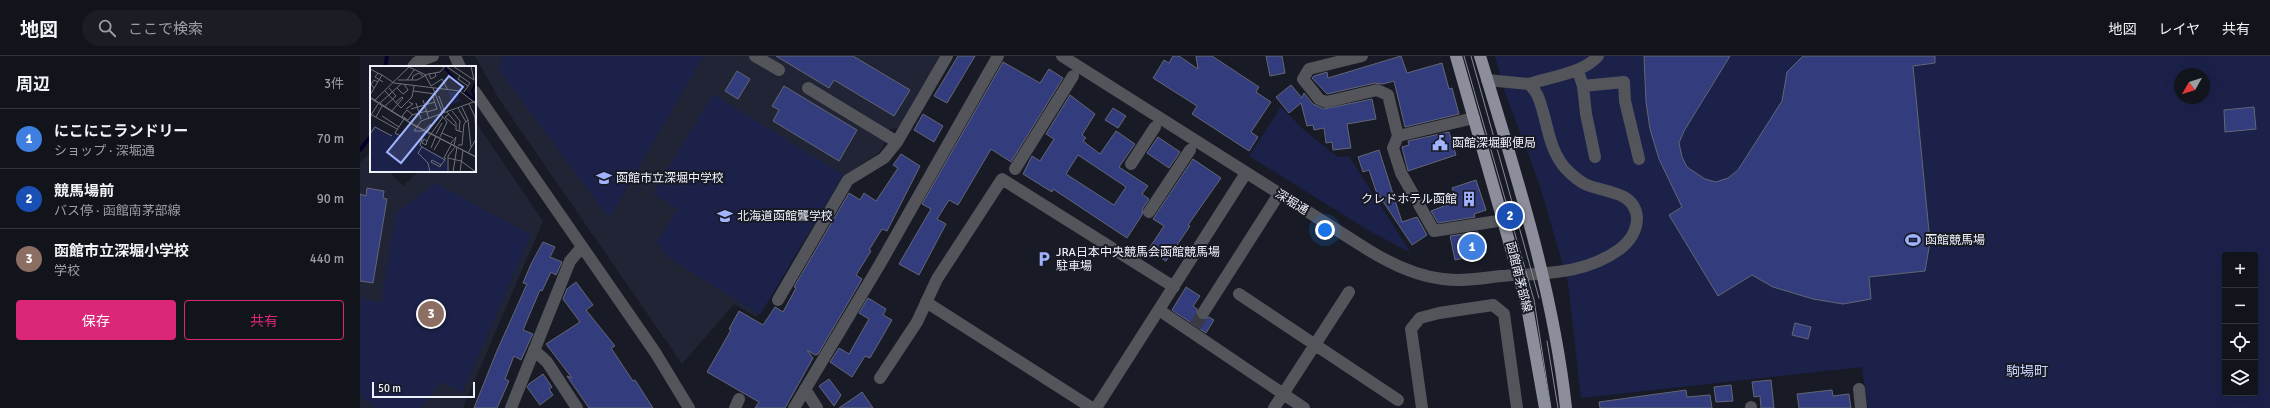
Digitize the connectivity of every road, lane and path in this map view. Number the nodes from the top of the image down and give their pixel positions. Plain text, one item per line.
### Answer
1 (432, 56) edge
2 (455, 56) edge
3 (755, 56) edge
4 (947, 56) edge
5 (998, 56) edge
6 (1062, 56) edge
7 (1362, 56) edge
8 (1456, 56) edge
9 (1480, 56) edge
10 (1598, 56) edge
11 (414, 66) edge
12 (460, 66) edge
13 (779, 70) dead end
14 (1578, 71) junction
15 (1073, 76) dead end
16 (1487, 80) junction
17 (1529, 84) junction
18 (1583, 86) junction
19 (808, 88) dead end
20 (476, 93) edge
21 (1474, 118) junction
22 (1155, 127) dead end
23 (1398, 136) junction
24 (897, 142) junction
25 (1190, 150) dead end
26 (1595, 157) dead end
27 (1639, 159) dead end
28 (1131, 164) dead end
29 (1016, 169) dead end
30 (1246, 173) junction
31 (1279, 194) junction
32 (1149, 212) dead end
33 (1504, 220) junction
34 (582, 247) junction
35 (1543, 275) junction
36 (1519, 276) junction
37 (1174, 287) junction
38 (1350, 292) dead end
39 (1239, 294) dead end
40 (778, 300) dead end
41 (926, 302) junction
42 (1159, 310) junction
43 (1203, 313) tunnel mouth
44 (1315, 345) junction
45 (534, 350) junction
46 (880, 378) dead end
47 (805, 389) junction
48 (1859, 389) dead end
49 (1283, 394) junction
50 (1398, 400) dead end
51 (511, 408) edge
52 (577, 408) edge
53 (689, 408) edge
54 (794, 408) edge
55 (817, 408) edge
56 (1092, 408) edge
57 (1096, 408) edge
58 (1274, 408) edge
59 (1304, 408) edge
60 (1422, 408) edge
61 (1517, 408) edge
62 (1544, 408) edge
63 (1566, 408) edge
64 (1861, 408) edge

1 - 11 street
2 - 12 street
3 - 13 street
4 - 24 street
5 - 47 street
6 - 30 street, 深堀通
7 - 23 street
8 - 21 main road, 函館南茅部線
9 - 16 main road, 函館南茅部線
10 - 14 street
14 - 17 street
14 - 18 street
15 - 29 street
16 - 17 street
16 - 35 main road, 函館南茅部線
17 - 35 street, 深堀通
18 - 26 street
18 - 27 street
19 - 24 street
20 - 34 street
21 - 23 street
21 - 33 main road, 函館南茅部線
22 - 28 street
23 - 33 street
24 - 40 street
25 - 32 street
30 - 31 street, 深堀通
30 - 37 street
31 - 36 street, 深堀通
31 - 43 street
33 - 36 main road, 函館南茅部線
34 - 45 street
34 - 53 street
35 - 36 street, 深堀通
35 - 63 main road, 函館南茅部線
36 - 62 main road, 函館南茅部線
37 - 41 street
37 - 42 street
38 - 44 street
39 - 44 street
41 - 46 street
41 - 56 street
42 - 49 street
42 - 57 street
44 - 49 street
44 - 50 street
45 - 51 street
45 - 52 street
47 - 54 street
47 - 55 street
48 - 64 street
49 - 58 street
49 - 59 street
60 - 61 street

